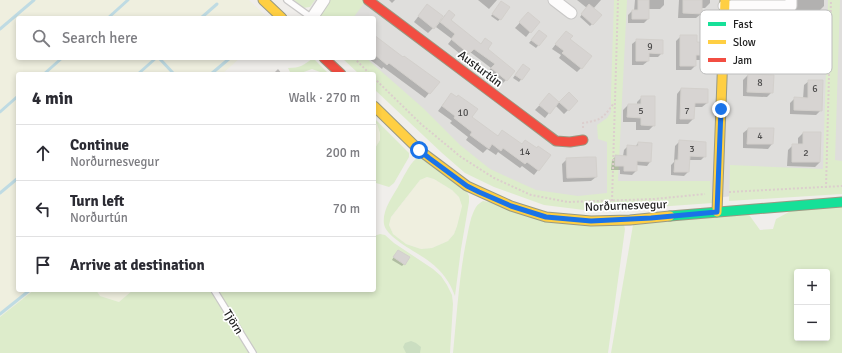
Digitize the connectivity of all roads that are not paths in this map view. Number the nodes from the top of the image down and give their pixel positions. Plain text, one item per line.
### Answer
1 (263, 0) edge
2 (287, 0) edge
3 (324, 0) edge
4 (368, 0) edge
5 (554, 0) edge
6 (791, 0) edge
7 (724, 3) edge
8 (571, 13) dead end
9 (280, 16) edge
10 (309, 16) edge
11 (313, 16) edge
12 (326, 60) edge
13 (339, 72) edge
14 (722, 74) edge
15 (376, 108) edge
16 (583, 140) road end
17 (842, 202) edge
18 (717, 212) junction
19 (215, 292) edge
20 (253, 353) edge

1 - 9 street
2 - 10 lane
3 - 11 street
4 - 16 street, Austurtún
5 - 8 street
6 - 7 street
12 - 13 street
14 - 18 street
15 - 18 street, Norðurnesvegur
17 - 18 street, Norðurnesvegur
19 - 20 lane, Tjörn

